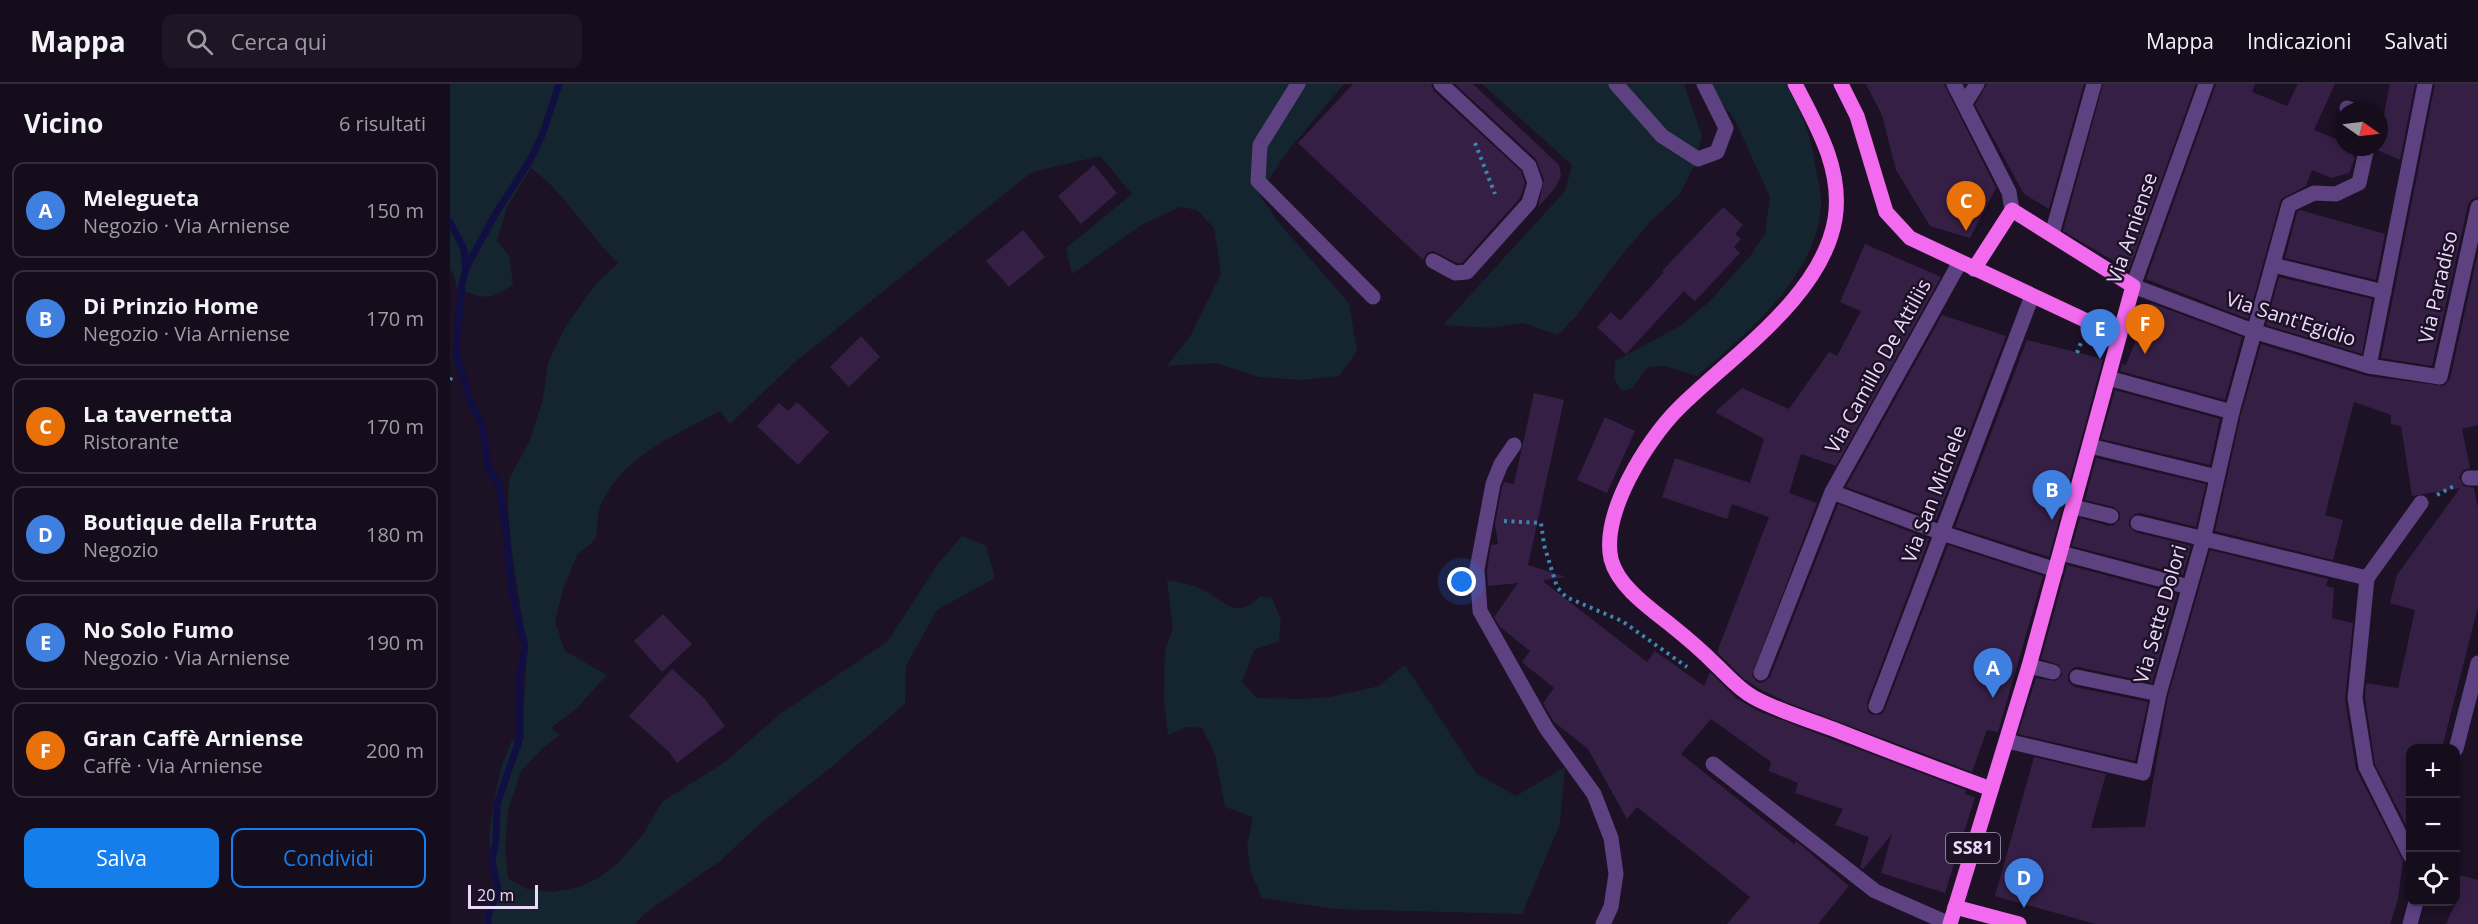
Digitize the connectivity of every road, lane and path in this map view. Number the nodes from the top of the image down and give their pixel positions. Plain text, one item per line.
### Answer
1 (1298, 84) edge
2 (1441, 84) edge
3 (1616, 84) edge
4 (1704, 84) edge
5 (1795, 84) edge
6 (1841, 84) edge
7 (1954, 84) edge
8 (1977, 84) edge
9 (2094, 84) edge
10 (2206, 84) edge
11 (2425, 84) edge
12 (1965, 103) junction
13 (1471, 133) dead end
14 (2365, 156) edge
15 (1495, 194) dead end
16 (2478, 207) edge
17 (2012, 210) junction
18 (2052, 234) junction
19 (1433, 261) dead end
20 (1967, 265) junction
21 (2272, 265) junction
22 (2133, 286) junction
23 (2384, 292) junction
24 (1373, 297) dead end
25 (2032, 297) junction
26 (2253, 331) junction
27 (2119, 336) junction
28 (2369, 366) junction
29 (2440, 377) joint
30 (2108, 378) junction
31 (2232, 412) junction
32 (1514, 445) dead end
33 (2090, 446) junction
34 (2217, 477) junction
35 (2474, 478) edge
36 (1832, 492) junction
37 (2421, 503) joint
38 (2074, 507) junction
39 (2111, 516) dead end
40 (1486, 521) junction
41 (2138, 523) dead end
42 (1942, 533) junction
43 (2203, 540) junction
44 (2061, 553) junction
45 (2056, 570) junction
46 (2367, 578) junction
47 (2189, 587) junction
48 (2478, 663) edge
49 (2029, 666) junction
50 (1688, 668) dead end
51 (2053, 672) dead end
52 (1761, 673) dead end
53 (2077, 677) dead end
54 (2159, 694) junction
55 (1876, 706) dead end
56 (2007, 741) junction
57 (2457, 744) edge
58 (1713, 764) dead end
59 (1991, 789) junction
60 (2409, 852) edge
61 (2415, 906) edge
62 (1955, 908) junction
63 (1603, 924) edge
64 (1950, 924) edge
65 (2019, 924) edge
66 (2410, 924) edge

1 - 24 street
2 - 19 street
3 - 4 street
5 - 59 main road
6 - 20 main road
7 - 12 street
8 - 12 street
9 - 18 street
10 - 22 street, Via Arniense
11 - 23 street
12 - 17 street
13 - 15 path
14 - 21 street, Via Sette Dolori
16 - 29 street, Via Paradiso
17 - 18 main road
17 - 20 main road
18 - 22 main road
20 - 25 main road
20 - 36 street, Via Camillo De Attiliis
21 - 23 street
21 - 26 street, Via Sette Dolori
22 - 26 street, Via Sant'Egidio
22 - 27 main road, Via Arniense
23 - 28 street
25 - 27 main road
25 - 42 street, Via San Michele
26 - 28 street, Via Sant'Egidio
26 - 31 street, Via Sette Dolori
27 - 30 main road, Via Arniense
28 - 29 street, Via Sant'Egidio
30 - 31 street
30 - 33 main road, Via Arniense
31 - 34 street, Via Sette Dolori
32 - 40 street
33 - 34 street
33 - 38 main road, Via Arniense
34 - 43 street, Via Sette Dolori
35 - 37 path
36 - 42 street
36 - 52 street, Via Camillo De Attiliis
37 - 46 street
38 - 39 street
38 - 44 main road, Via Arniense
40 - 50 path
40 - 63 street
41 - 43 street
42 - 45 street
42 - 55 street, Via San Michele
43 - 46 street
43 - 47 street, Via Sette Dolori
44 - 45 main road, Via Arniense
44 - 47 street
45 - 49 main road, Via Arniense
46 - 60 street
47 - 54 street, Via Sette Dolori
48 - 57 street
49 - 51 street
49 - 56 main road, Via Arniense
53 - 54 street
54 - 56 street, Via Sette Dolori
56 - 59 main road, Via Arniense
58 - 64 street
59 - 62 main road, Via Arniense / SS81
61 - 66 street
62 - 64 main road, SS81
62 - 65 main road

